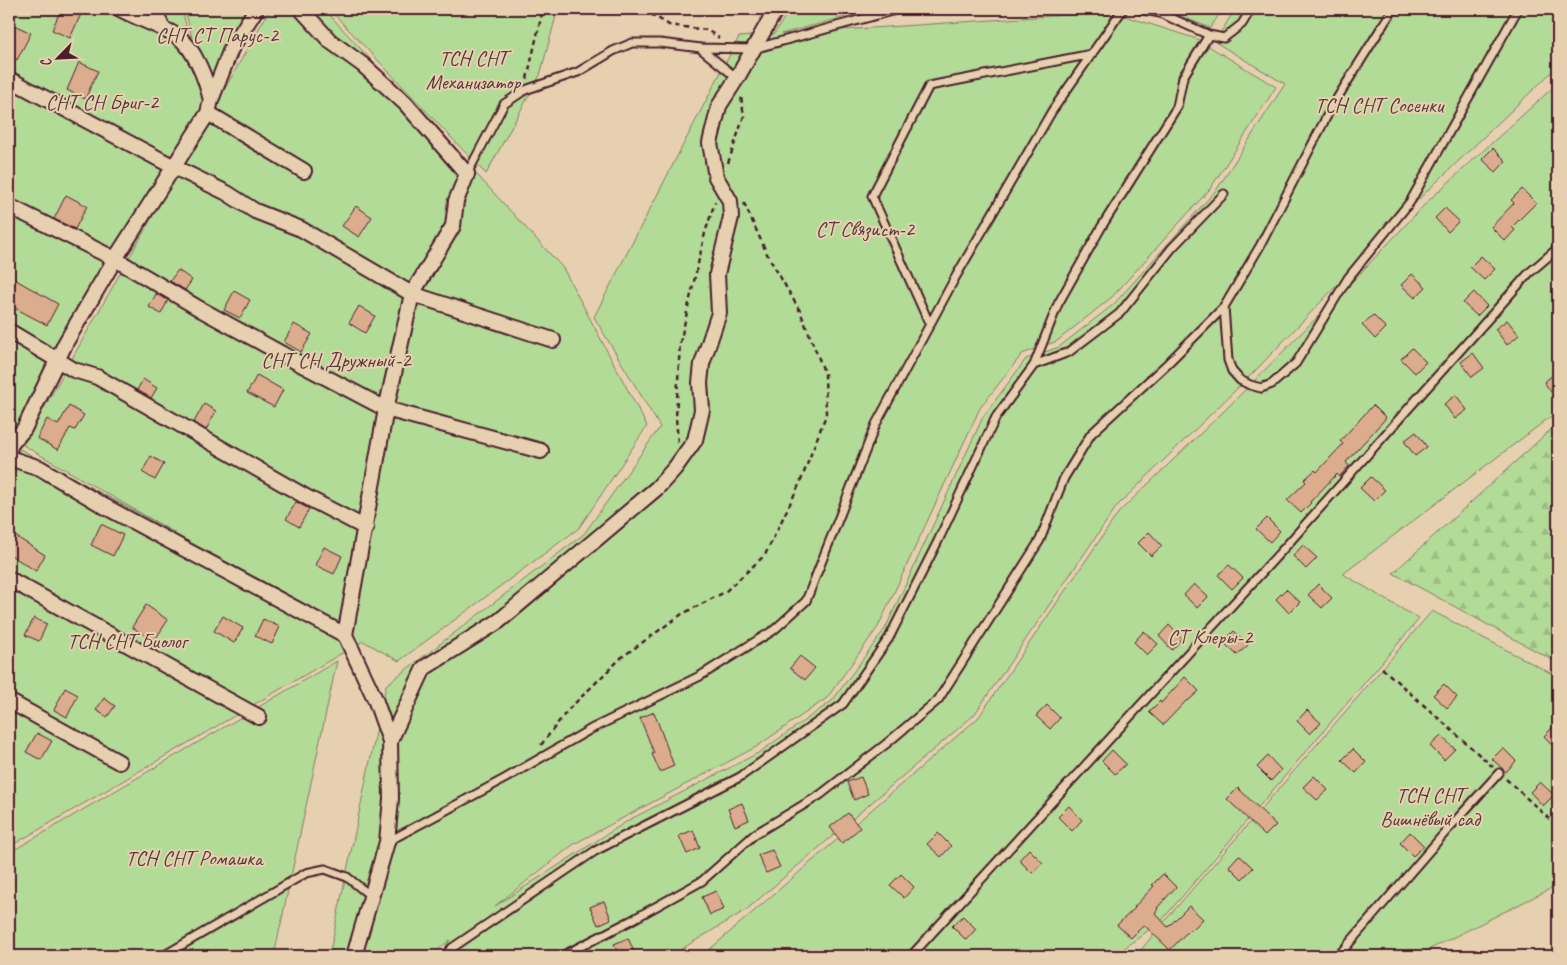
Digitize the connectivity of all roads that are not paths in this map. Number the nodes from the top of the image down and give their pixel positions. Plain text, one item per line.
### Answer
1 (120, 9) edge
2 (155, 9) edge
3 (256, 9) edge
4 (301, 9) edge
5 (776, 9) edge
6 (899, 9) edge
7 (1123, 9) edge
8 (1139, 9) edge
9 (1251, 9) edge
10 (1392, 9) edge
11 (1518, 9) edge
12 (1161, 11) edge
13 (162, 28) junction
14 (1209, 35) junction
15 (701, 48) junction
16 (753, 49) junction
17 (1092, 54) junction
18 (738, 78) junction
19 (9, 79) edge
20 (210, 107) junction
21 (174, 167) junction
22 (304, 171) dead end
23 (467, 174) junction
24 (1224, 194) dead end
25 (9, 206) edge
26 (1558, 248) edge
27 (115, 259) junction
28 (412, 294) junction
29 (1224, 307) junction
30 (930, 325) junction
31 (9, 331) edge
32 (553, 340) dead end
33 (58, 360) junction
34 (1034, 365) junction
35 (386, 408) junction
36 (9, 450) edge
37 (541, 451) dead end
38 (9, 458) edge
39 (366, 528) junction
40 (9, 579) edge
41 (346, 635) junction
42 (9, 701) edge
43 (259, 717) dead end
44 (390, 741) junction
45 (119, 762) dead end
46 (1499, 773) road end
47 (387, 842) junction
48 (372, 897) junction
49 (163, 956) edge
50 (354, 956) edge
51 (444, 956) edge
52 (562, 956) edge
53 (912, 956) edge
54 (1338, 956) edge

1 - 13 street
2 - 13 street
3 - 20 street
4 - 23 street
5 - 16 street
6 - 16 lane
7 - 17 lane
8 - 12 lane
9 - 14 lane
10 - 29 lane
11 - 29 lane
12 - 14 lane
13 - 20 street
14 - 34 lane
15 - 16 lane
15 - 18 lane
15 - 23 lane
16 - 18 street
17 - 30 lane
17 - 30 lane
18 - 44 street
19 - 21 street
20 - 21 street
20 - 22 street
21 - 27 street
21 - 28 street
23 - 28 street
24 - 34 lane
25 - 27 street
26 - 53 lane
27 - 33 street
27 - 35 street
28 - 32 street
28 - 35 street
29 - 52 lane
30 - 47 lane
31 - 33 street
33 - 36 street
33 - 39 street
34 - 51 lane
35 - 37 street
35 - 39 street
38 - 41 street
39 - 41 street
40 - 43 street
41 - 44 street
42 - 45 street
44 - 47 street
46 - 54 lane
47 - 48 street
48 - 49 lane
48 - 50 street

